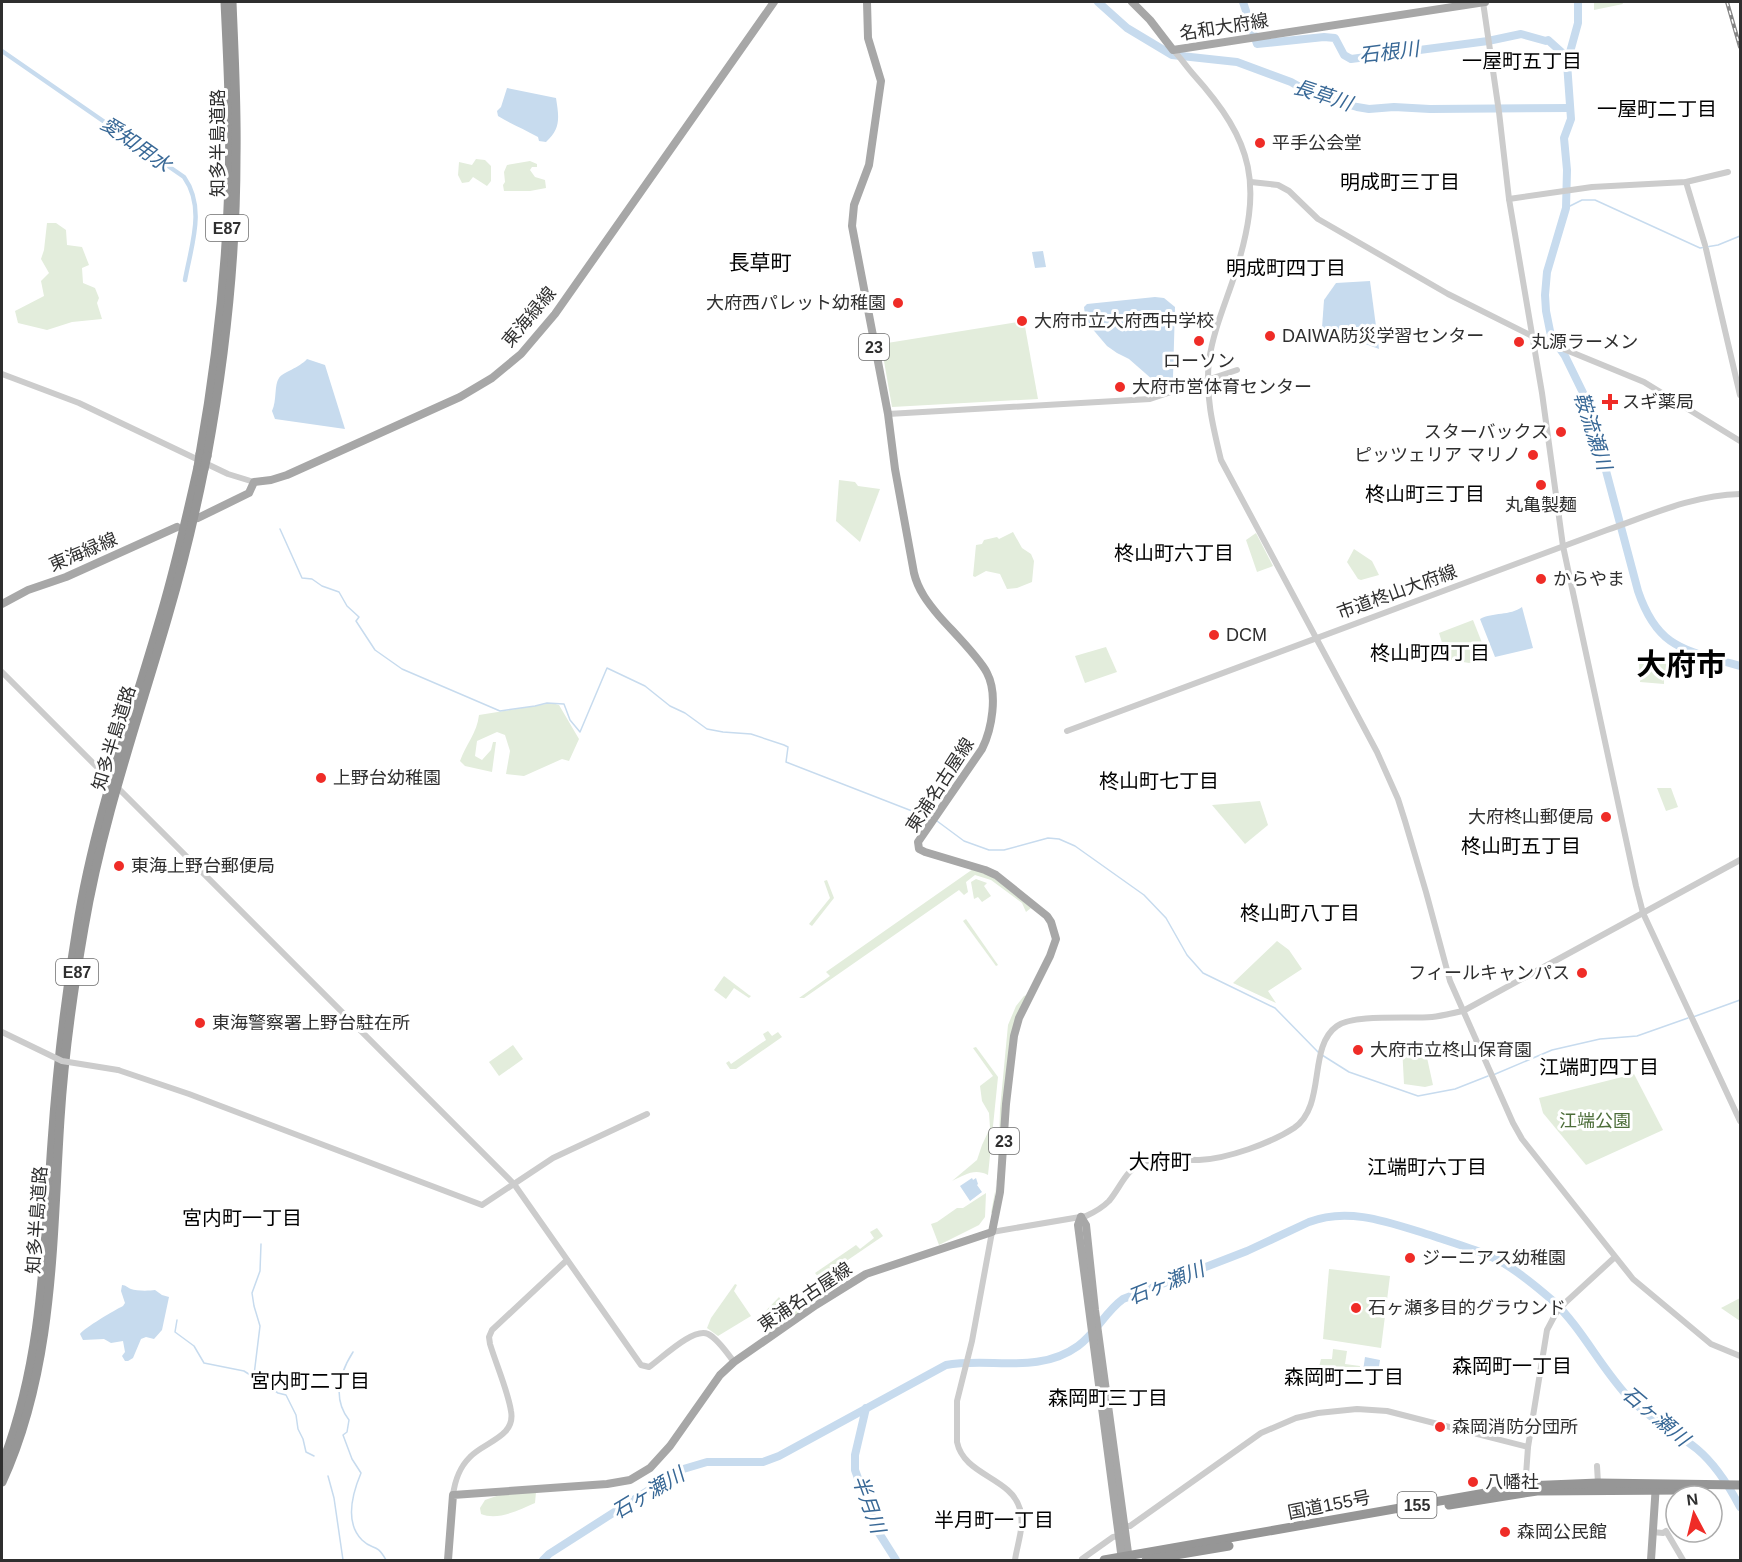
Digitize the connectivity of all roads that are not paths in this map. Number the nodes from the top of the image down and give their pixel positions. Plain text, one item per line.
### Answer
1 (224, 2) edge
2 (774, 2) edge
3 (867, 2) edge
4 (1132, 2) edge
5 (1483, 2) edge
6 (231, 8) edge
7 (1174, 51) junction
8 (1728, 172) dead end
9 (1251, 182) junction
10 (1686, 182) junction
11 (1509, 200) junction
12 (1532, 336) junction
13 (1237, 370) dead end
14 (2, 374) edge
15 (1208, 381) junction
16 (1740, 394) edge
17 (888, 414) junction
18 (1740, 441) edge
19 (201, 468) junction
20 (254, 482) junction
21 (1740, 494) edge
22 (198, 518) dead end
23 (177, 527) dead end
24 (1563, 546) junction
25 (2, 604) edge
26 (1316, 638) junction
27 (2, 672) edge
28 (1068, 731) dead end
29 (106, 776) dead end
30 (120, 790) dead end
31 (1740, 861) edge
32 (1642, 913) junction
33 (1463, 1011) junction
34 (2, 1032) edge
35 (646, 1114) dead end
36 (1740, 1121) edge
37 (514, 1184) junction
38 (1082, 1217) junction
39 (992, 1232) junction
40 (1615, 1257) junction
41 (567, 1260) junction
42 (1096, 1339) junction
43 (1740, 1356) edge
44 (734, 1362) junction
45 (1528, 1447) junction
46 (2, 1465) edge
47 (1597, 1466) dead end
48 (2, 1482) edge
49 (1598, 1483) junction
50 (1656, 1486) junction
51 (1739, 1488) edge
52 (1525, 1489) junction
53 (453, 1495) junction
54 (1124, 1526) junction
55 (1652, 1532) junction
56 (1119, 1536) junction
57 (1082, 1559) dead end
58 (1125, 1559) edge
59 (448, 1560) edge
60 (1016, 1560) edge
61 (1104, 1560) edge
62 (1146, 1560) edge
63 (1651, 1560) edge
64 (1683, 1560) edge

1 - 6 highway, 知多半島道路
2 - 20 main road, 東海緑線
3 - 17 main road, 東浦名古屋線 / 23
4 - 7 main road, 名和大府線
5 - 7 main road, 名和大府線
5 - 11 street
6 - 19 highway, 知多半島道路 / E87, bridge
7 - 9 street
8 - 10 street
9 - 12 street
9 - 15 street
10 - 11 street
10 - 16 street
11 - 12 street
12 - 18 street
12 - 24 street
13 - 15 street
14 - 20 street
15 - 17 street
15 - 26 street
17 - 39 main road, 東浦名古屋線 / 23
19 - 46 highway, 知多半島道路 / E87
19 - 48 highway, 知多半島道路 / E87
20 - 22 main road
21 - 24 street, 市道柊山大府線
23 - 25 main road, 東海緑線
24 - 26 street, 市道柊山大府線
24 - 32 street
26 - 28 street, 市道柊山大府線
26 - 33 street
27 - 29 street
30 - 37 street
31 - 32 street
32 - 33 street
32 - 36 street
33 - 38 street
33 - 40 street
34 - 37 street, bridge
35 - 37 street
37 - 41 street
38 - 39 street
38 - 42 main road
38 - 42 main road
39 - 44 main road, 東浦名古屋線
39 - 60 street
40 - 43 street
40 - 45 street
41 - 44 street
41 - 53 street
42 - 54 main road
42 - 56 main road
44 - 53 main road, 東浦名古屋線
45 - 52 street
45 - 54 street
47 - 49 street
49 - 50 highway, 国道155号 / 155
49 - 52 highway, 国道155号 / 155
50 - 51 highway, 国道155号 / 155
50 - 52 highway, 国道155号 / 155
50 - 55 main road
52 - 58 highway, 国道155号 / 155
52 - 62 highway, 国道155号 / 155
53 - 59 main road
54 - 58 main road
55 - 63 main road
55 - 64 street
56 - 57 street
56 - 58 main road
58 - 61 highway, 国道155号 / 155

